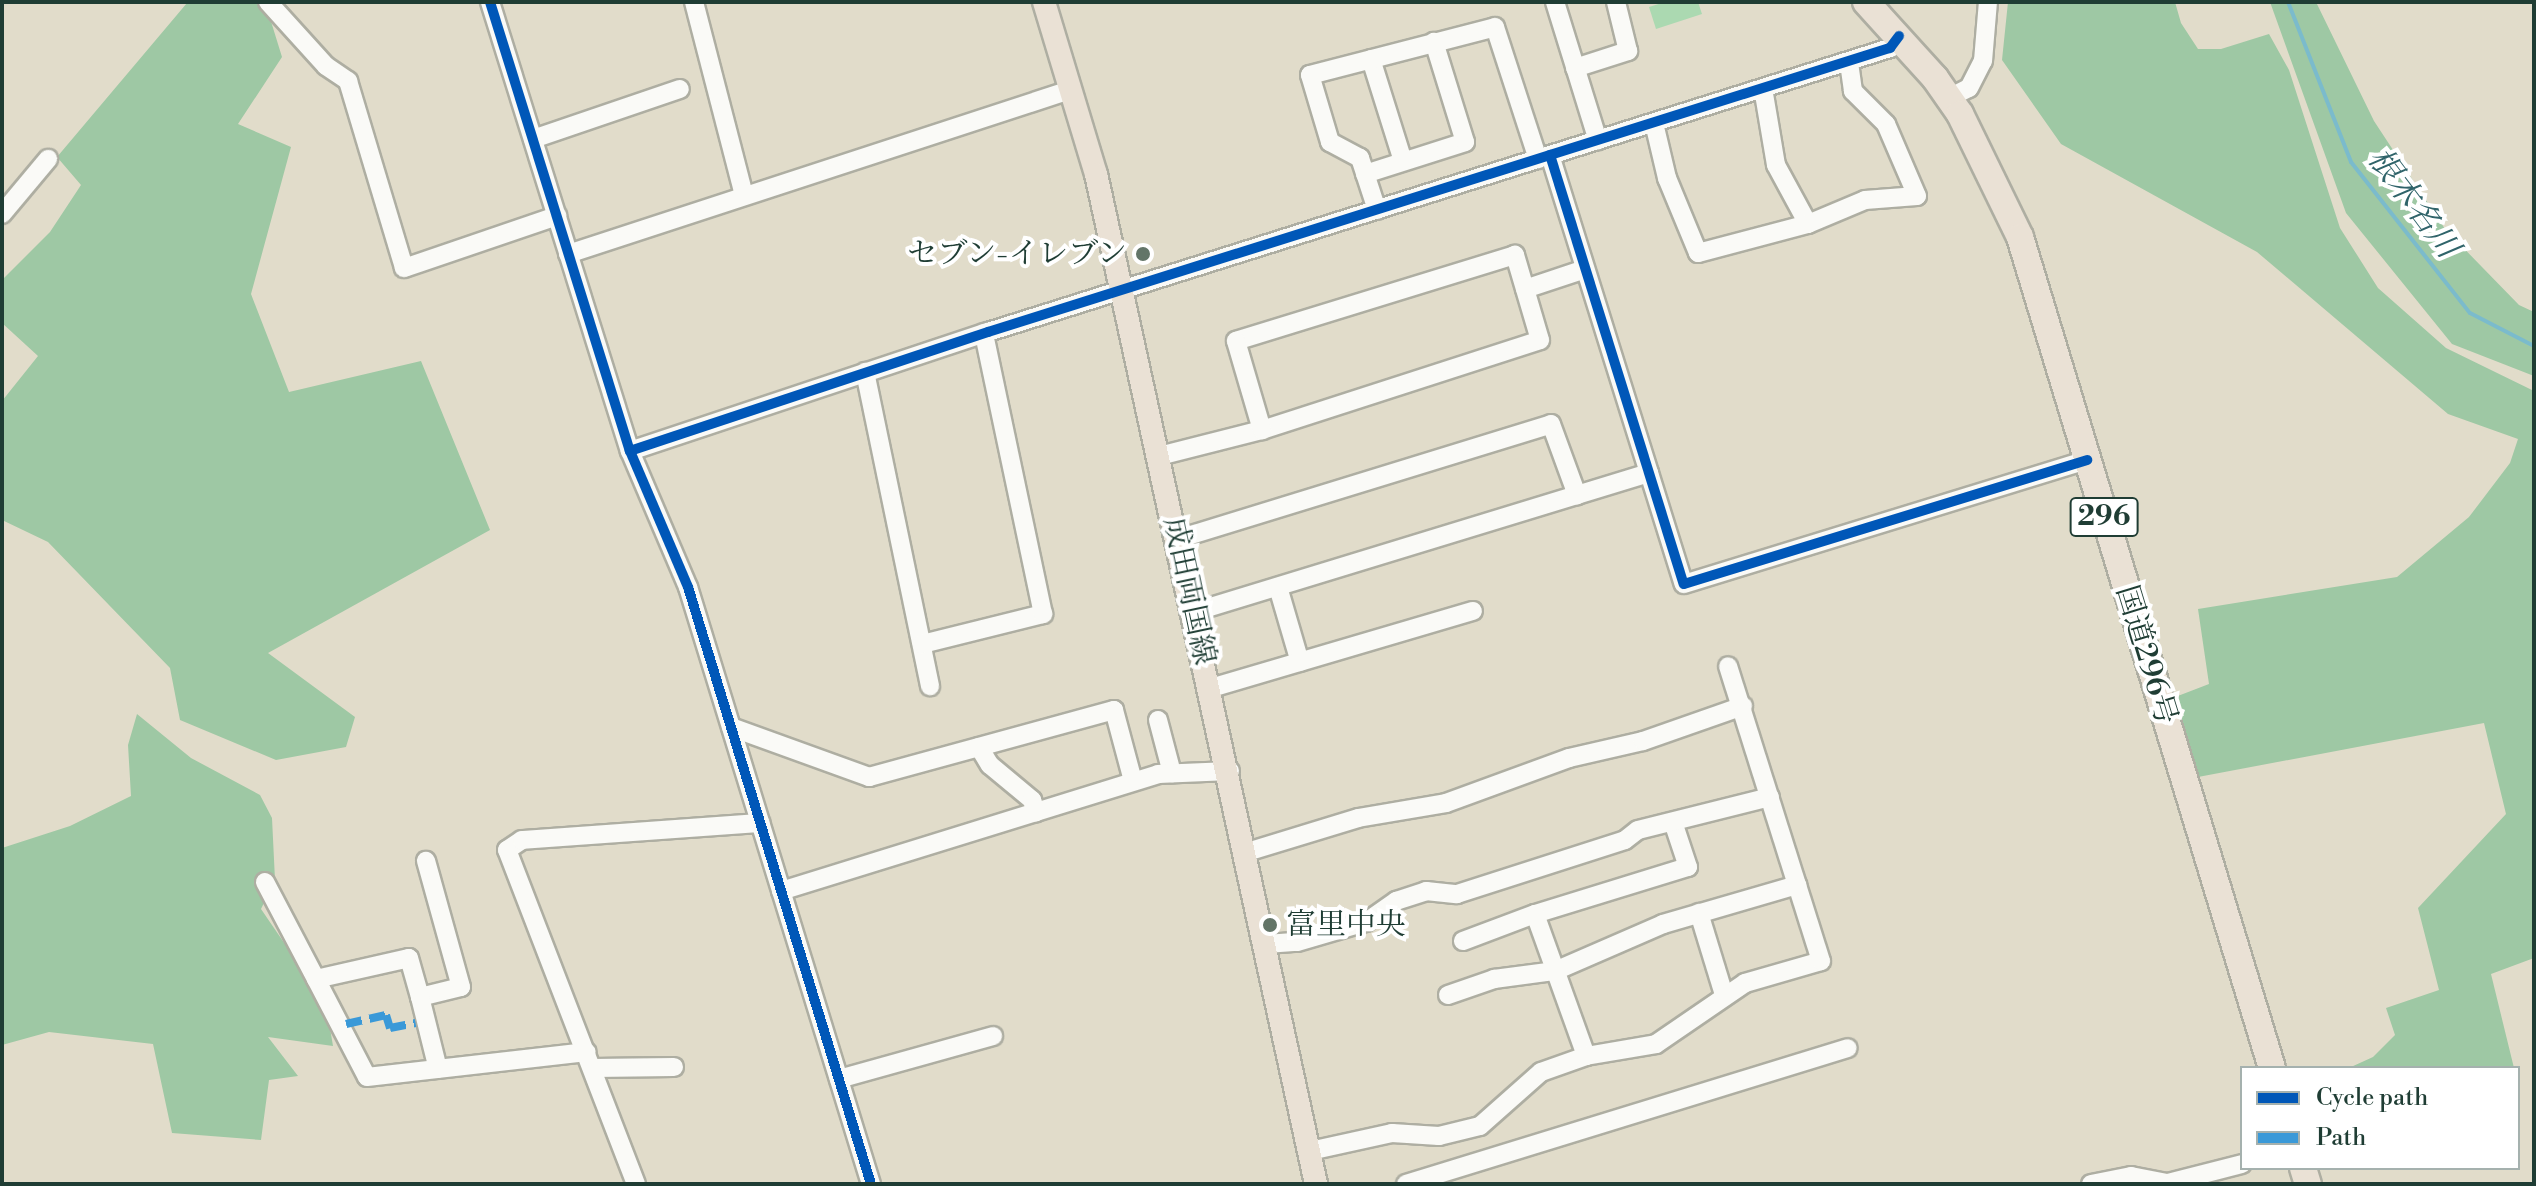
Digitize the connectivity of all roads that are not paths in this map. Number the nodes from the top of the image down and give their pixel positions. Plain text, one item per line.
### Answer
1 (268, 2) edge
2 (490, 2) edge
3 (694, 2) edge
4 (1044, 2) edge
5 (1555, 2) edge
6 (1616, 2) edge
7 (1866, 2) edge
8 (1981, 2) edge
9 (1988, 2) edge
10 (1899, 36) junction
11 (1434, 42) junction
12 (1371, 59) junction
13 (1849, 61) junction
14 (1575, 68) junction
15 (1763, 88) junction
16 (680, 89) dead end
17 (1070, 90) junction
18 (1949, 98) junction
19 (1654, 123) junction
20 (533, 139) junction
21 (1598, 141) junction
22 (1544, 157) junction
23 (48, 159) dead end
24 (1403, 161) junction
25 (1365, 174) junction
26 (744, 196) junction
27 (1377, 210) junction
28 (2, 214) edge
29 (557, 216) junction
30 (1808, 224) junction
31 (568, 254) junction
32 (1585, 269) junction
33 (1525, 289) junction
34 (1123, 290) junction
35 (984, 333) junction
36 (865, 372) junction
37 (1262, 430) junction
38 (630, 451) junction
39 (1159, 456) junction
40 (2087, 460) junction
41 (1649, 473) junction
42 (1577, 495) junction
43 (1178, 539) junction
44 (1278, 587) junction
45 (1473, 611) dead end
46 (1194, 612) junction
47 (922, 644) junction
48 (1300, 662) junction
49 (1728, 666) dead end
50 (930, 686) dead end
51 (1211, 688) junction
52 (1743, 706) junction
53 (1158, 720) dead end
54 (731, 727) junction
55 (979, 747) junction
56 (1230, 771) junction
57 (1172, 773) junction
58 (1133, 781) junction
59 (1770, 797) junction
60 (1036, 812) junction
61 (1673, 822) junction
62 (760, 823) junction
63 (1247, 852) junction
64 (426, 861) dead end
65 (265, 882) dead end
66 (1797, 885) junction
67 (781, 891) junction
68 (1699, 913) junction
69 (1535, 914) junction
70 (1463, 941) dead end
71 (1266, 944) junction
72 (1555, 971) junction
73 (316, 979) junction
74 (1448, 995) dead end
75 (1724, 995) junction
76 (420, 997) junction
77 (993, 1036) dead end
78 (1848, 1048) dead end
79 (1586, 1056) junction
80 (590, 1060) junction
81 (2271, 1066) edge
82 (674, 1067) dead end
83 (438, 1069) junction
84 (839, 1079) junction
85 (1310, 1151) junction
86 (2240, 1165) edge
87 (636, 1184) edge
88 (871, 1184) edge
89 (1316, 1184) edge
90 (1406, 1184) edge
91 (2091, 1184) edge

1 - 29 street
2 - 20 street
3 - 26 street
4 - 17 main road, 成田両国線
5 - 14 street
6 - 14 street
7 - 10 highway, 国道296号 / 296
8 - 18 street
9 - 18 street
10 - 13 street
10 - 18 highway, 国道296号 / 296
11 - 12 street
11 - 22 street
11 - 24 street
12 - 24 street
12 - 25 street
13 - 15 street
13 - 30 street
14 - 21 street
15 - 19 street
15 - 30 street
16 - 20 street
17 - 26 street
17 - 34 main road, 成田両国線
18 - 40 highway, 国道296号 / 296
19 - 21 street
19 - 30 street
20 - 29 street
21 - 22 street
22 - 27 street
22 - 32 street
23 - 28 street
24 - 25 street
25 - 27 street
26 - 31 street
27 - 34 street
29 - 31 street
31 - 38 street
32 - 33 street
32 - 41 street
33 - 37 street
33 - 37 street
34 - 35 street
34 - 39 main road, 成田両国線
35 - 36 street
35 - 47 street
36 - 38 street
36 - 47 street
37 - 39 street
38 - 54 street
39 - 43 main road, 成田両国線
40 - 41 street
40 - 81 highway, 国道296号 / 296
41 - 42 street
42 - 43 street
42 - 44 street
43 - 46 main road, 成田両国線
44 - 46 street
44 - 48 street
45 - 48 street
46 - 51 main road, 成田両国線
47 - 50 street
48 - 51 street
49 - 52 street
51 - 56 main road, 成田両国線
52 - 59 street
52 - 63 street
53 - 57 street
54 - 55 street
54 - 62 street
55 - 58 street
55 - 60 street
56 - 57 street
56 - 63 main road, 成田両国線
57 - 58 street
58 - 60 street
59 - 61 street
59 - 66 street
60 - 67 street
61 - 69 street
61 - 71 street
62 - 67 street
62 - 80 street
63 - 71 main road, 成田両国線
64 - 76 street
65 - 73 street
66 - 68 street
66 - 75 street
67 - 84 street
68 - 72 street
68 - 75 street
69 - 70 street
69 - 72 street
71 - 85 main road, 成田両国線
72 - 74 street
72 - 79 street
73 - 76 street
73 - 83 street
75 - 79 street
76 - 83 street
77 - 84 street
78 - 90 street
79 - 85 street
80 - 82 street
80 - 83 street
80 - 87 street
84 - 88 street
85 - 89 main road, 成田両国線
86 - 91 street

